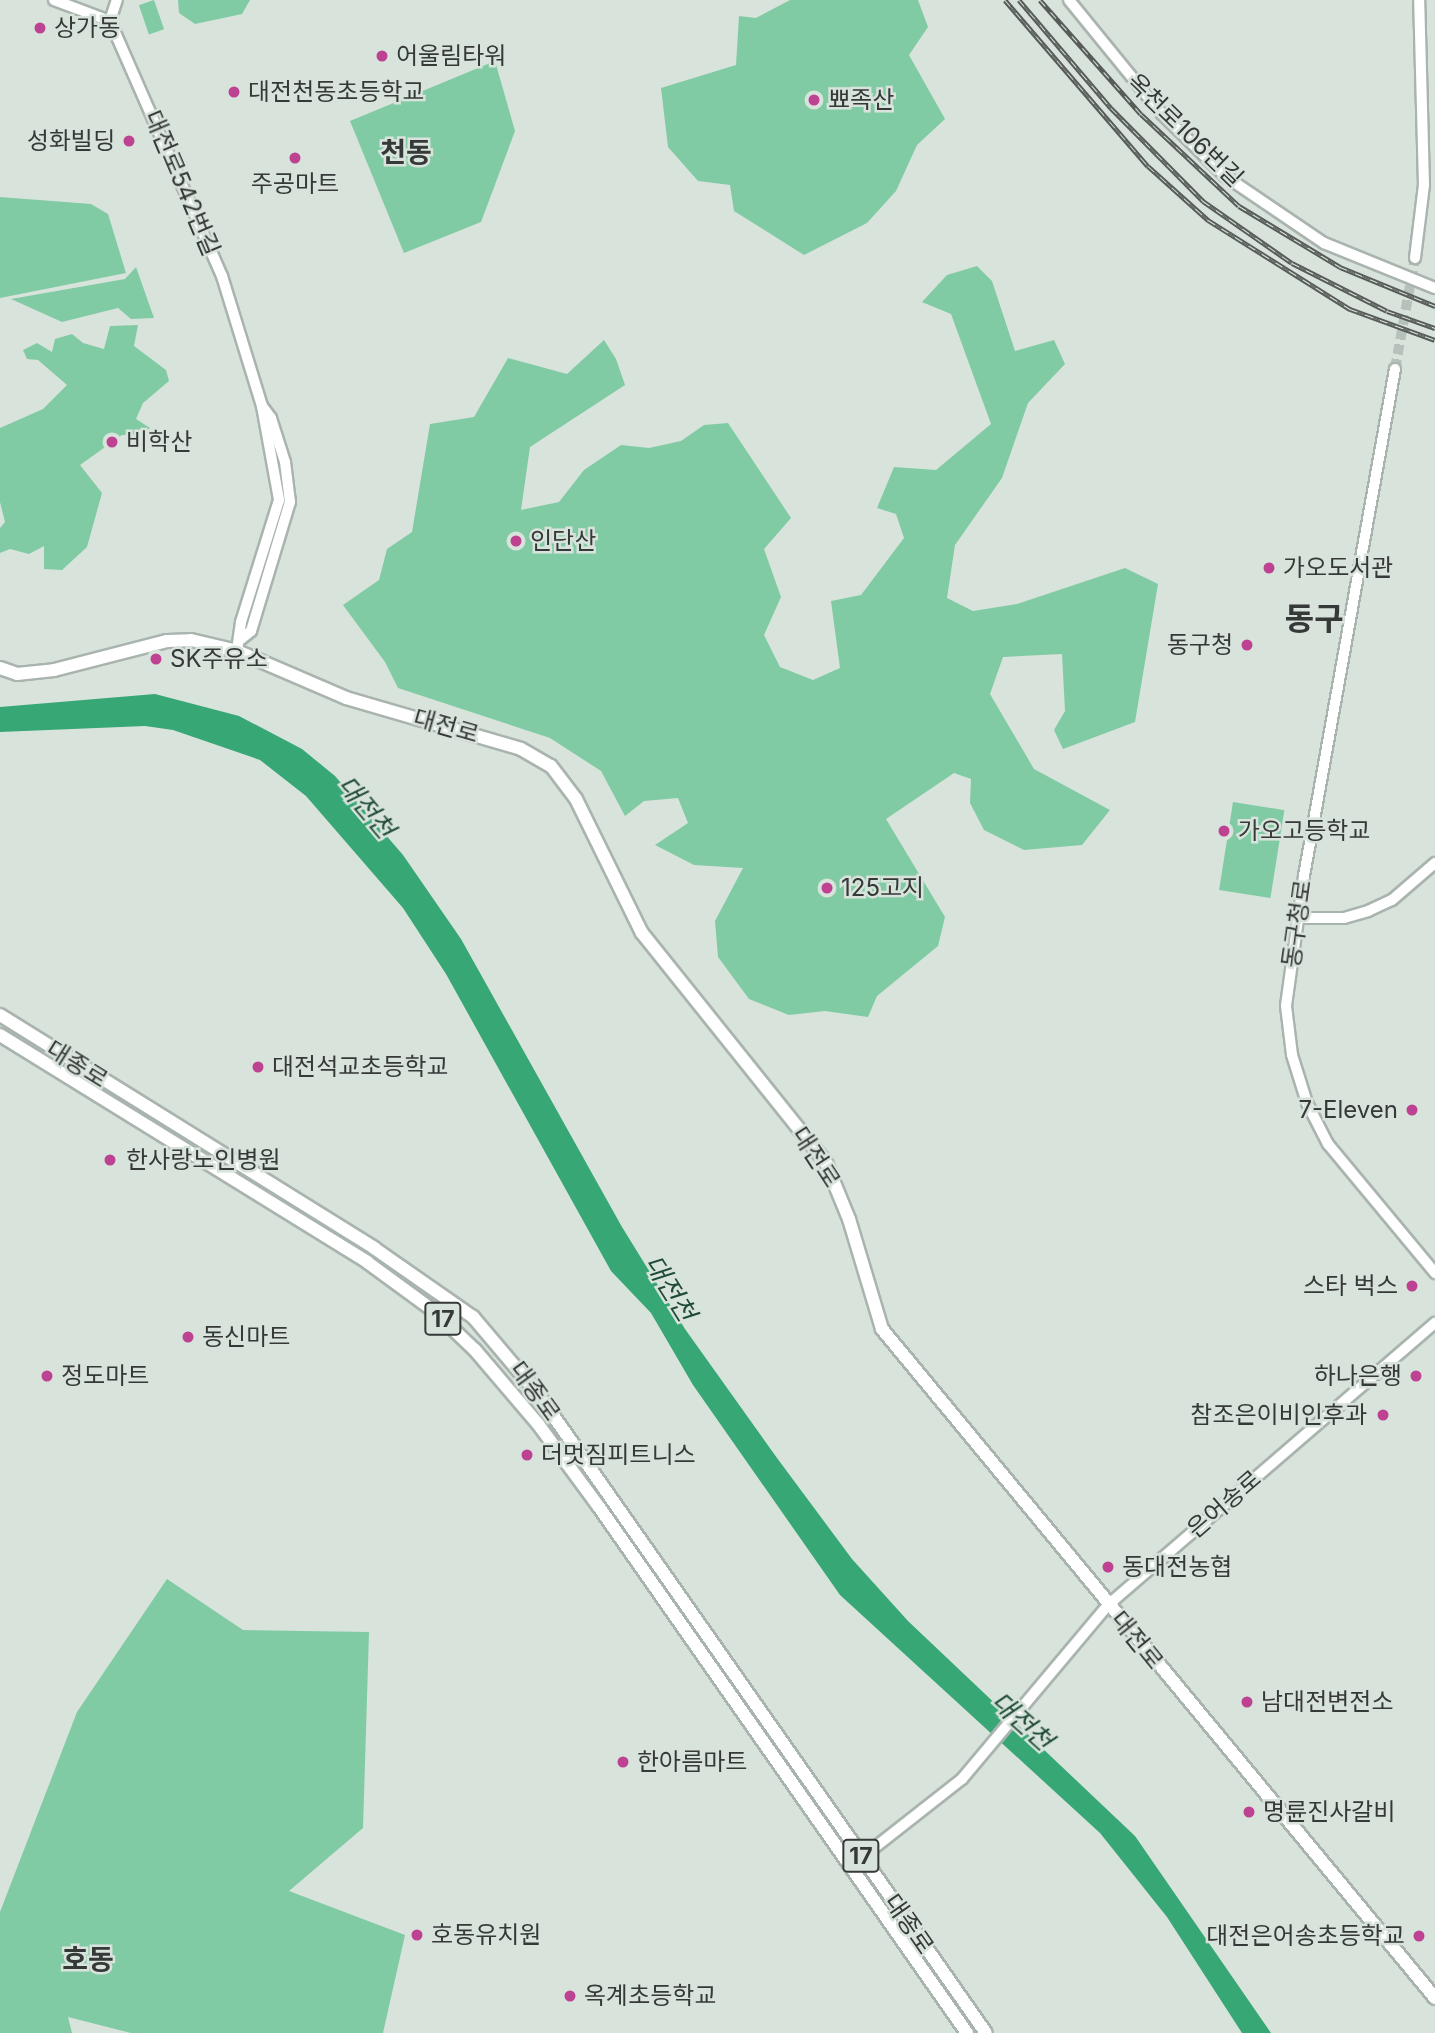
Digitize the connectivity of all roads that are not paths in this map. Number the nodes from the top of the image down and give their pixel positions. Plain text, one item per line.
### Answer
1 (54, 0) edge
2 (117, 0) edge
3 (1069, 0) edge
4 (1419, 0) edge
5 (110, 21) junction
6 (1415, 258) tunnel mouth
7 (1435, 288) edge
8 (1395, 369) tunnel mouth
9 (239, 645) junction
10 (0, 668) edge
11 (1435, 863) edge
12 (1297, 918) junction
13 (0, 1016) edge
14 (0, 1035) edge
15 (1435, 1273) edge
16 (1435, 1323) edge
17 (1108, 1605) junction
18 (862, 1857) junction
19 (851, 1866) junction
20 (1435, 1998) edge
21 (967, 2033) edge
22 (986, 2033) edge

1 - 5 main road
2 - 5 main road
3 - 7 main road, 옥천로106번길
4 - 6 main road
5 - 9 main road, 대전로542번길
8 - 12 main road, 동구청로
9 - 10 main road, 대전로
9 - 17 main road, 대전로
11 - 12 main road
12 - 15 main road, 동구청로
13 - 18 main road, 대종로 / 17
14 - 19 main road, 대종로 / 17
16 - 17 main road, 은어송로
17 - 18 main road, 은어송로
17 - 20 main road, 대전로
18 - 19 main road
18 - 22 main road, 대종로 / 17
19 - 21 main road, 대종로 / 17

